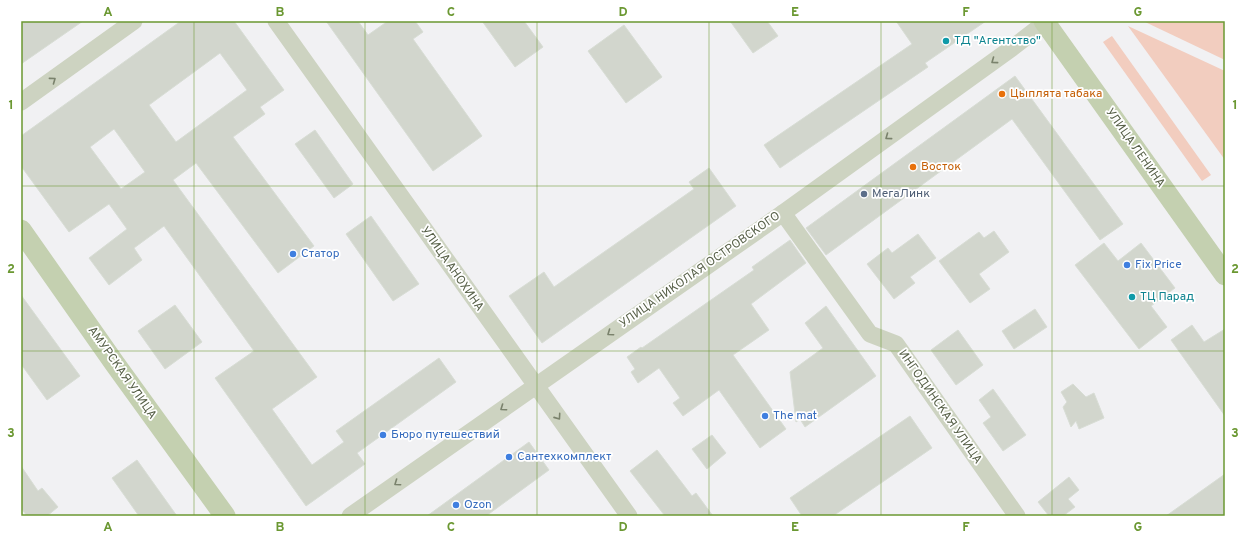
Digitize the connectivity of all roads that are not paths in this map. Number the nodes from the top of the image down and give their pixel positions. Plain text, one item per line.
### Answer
1 (134, 21) edge
2 (276, 21) edge
3 (1045, 21) edge
4 (21, 102) edge
5 (783, 212) junction
6 (21, 230) edge
7 (1225, 276) edge
8 (535, 385) junction
9 (225, 516) edge
10 (350, 516) edge
11 (628, 516) edge
12 (1017, 516) edge

4 -> 1 street
2 - 8 street, УЛИЦА АНОХИНА
3 -> 5 street, УЛИЦА НИКОЛАЯ ОСТРОВСКОГО
3 - 7 main road, УЛИЦА ЛЕНИНА
5 -> 8 street, УЛИЦА НИКОЛАЯ ОСТРОВСКОГО
5 - 12 street, ИНГОДИНСКАЯ УЛИЦА
6 - 9 main road, АМУРСКАЯ УЛИЦА
8 -> 10 street, УЛИЦА НИКОЛАЯ ОСТРОВСКОГО
8 -> 11 street, УЛИЦА АНОХИНА

